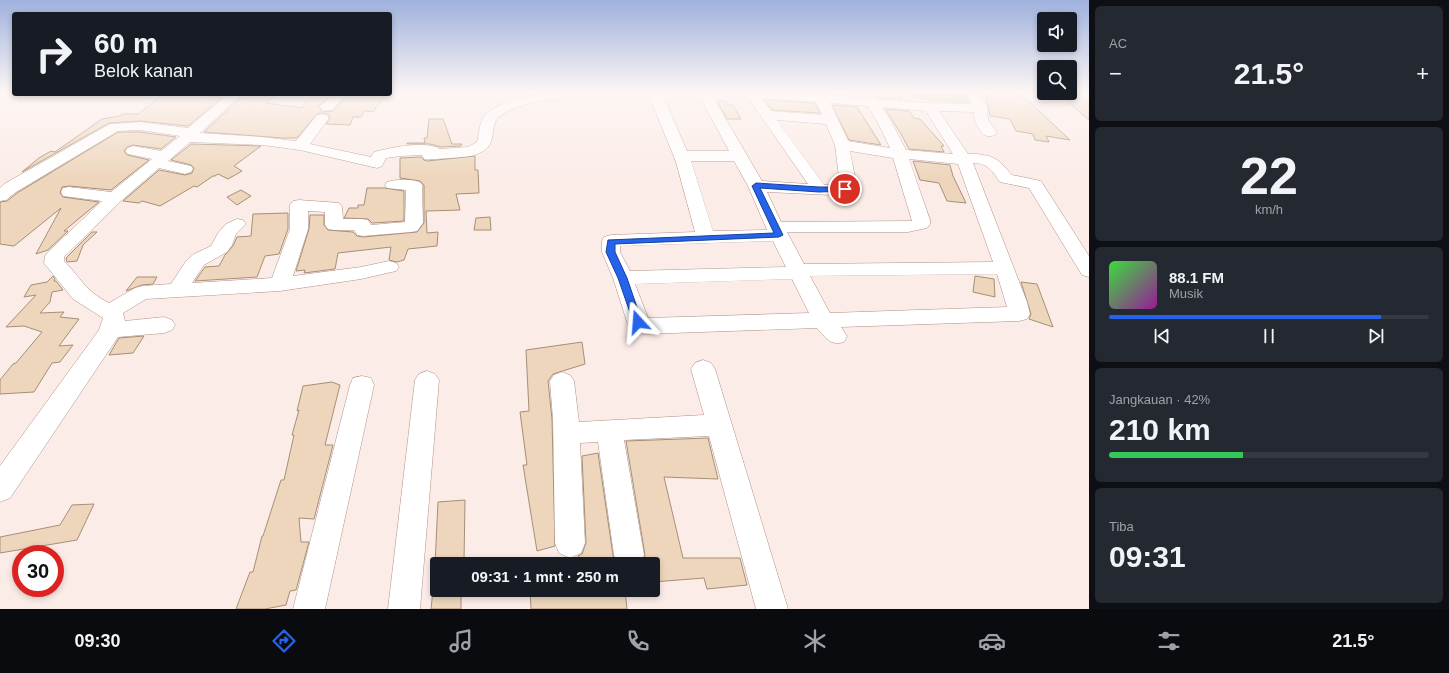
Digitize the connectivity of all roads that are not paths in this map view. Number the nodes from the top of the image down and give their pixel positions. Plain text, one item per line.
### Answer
1 (134, 121) edge
2 (205, 121) edge
3 (319, 121) edge
4 (488, 121) edge
5 (667, 121) edge
6 (720, 121) edge
7 (771, 121) edge
8 (832, 121) edge
9 (884, 121) edge
10 (939, 121) edge
11 (982, 121) edge
12 (128, 126) junction
13 (990, 132) dead end
14 (189, 135) junction
15 (842, 145) junction
16 (300, 146) junction
17 (133, 151) dead end
18 (900, 154) junction
19 (681, 156) junction
20 (739, 156) junction
21 (160, 160) junction
22 (964, 160) junction
23 (185, 169) dead end
24 (393, 185) dead end
25 (756, 186) junction
26 (819, 190) junction
27 (69, 192) dead end
28 (0, 196) edge
29 (115, 198) junction
30 (237, 224) dead end
31 (777, 231) junction
32 (706, 237) junction
33 (389, 267) dead end
34 (1005, 268) junction
35 (1089, 271) edge
36 (799, 272) junction
37 (623, 278) junction
38 (280, 284) junction
39 (178, 291) junction
40 (823, 320) junction
41 (110, 321) junction
42 (164, 324) dead end
43 (836, 336) dead end
44 (703, 369) dead end
45 (426, 380) dead end
46 (562, 381) dead end
47 (362, 385) dead end
48 (719, 425) junction
49 (609, 430) junction
50 (566, 434) junction
51 (0, 489) edge
52 (570, 543) dead end
53 (629, 555) dead end
54 (309, 609) edge
55 (404, 609) edge
56 (772, 609) edge

1 - 12 street
2 - 14 street
3 - 16 street
4 - 16 street
5 - 19 street
6 - 20 street
7 - 26 street
8 - 15 street
9 - 18 street
10 - 22 street
11 - 13 street
12 - 14 street
12 - 28 street
14 - 16 street
14 - 21 street
15 - 18 street
15 - 26 street
17 - 21 street
18 - 22 street
18 - 31 street
19 - 20 street
19 - 32 street
20 - 25 street
21 - 23 street
21 - 29 street
22 - 34 street
22 - 35 street
24 - 38 street
25 - 26 street
25 - 31 street
27 - 29 street
29 - 41 street
30 - 39 street
31 - 32 street
31 - 36 street
32 - 37 street
33 - 38 street
34 - 36 street
34 - 40 street
36 - 37 street
36 - 40 street
37 - 40 street
38 - 39 street
39 - 41 street
40 - 43 street
41 - 42 street
41 - 51 street
44 - 48 street
45 - 55 street
46 - 50 street
47 - 54 street
48 - 49 street
48 - 56 street
49 - 50 street
49 - 53 street
50 - 52 street

